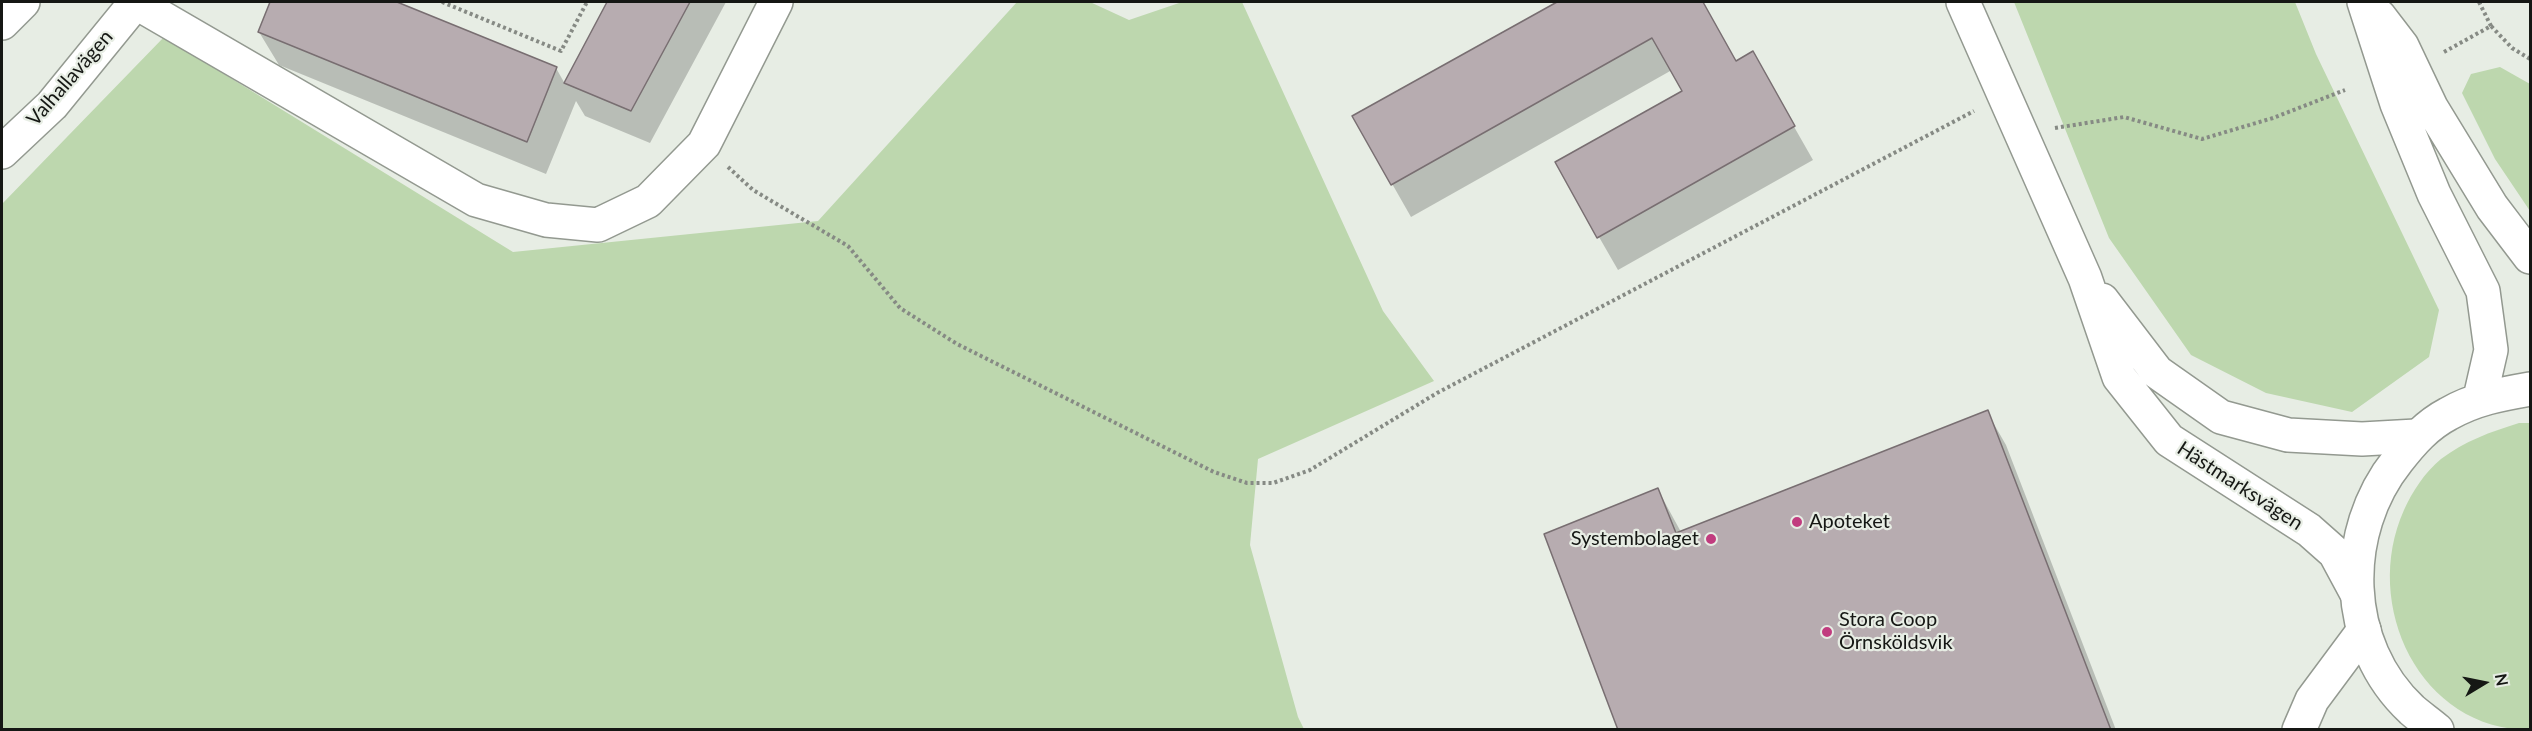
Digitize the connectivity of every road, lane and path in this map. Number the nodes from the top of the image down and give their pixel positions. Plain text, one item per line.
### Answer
1 (23, 2) edge
2 (135, 2) edge
3 (442, 2) edge
4 (587, 2) edge
5 (776, 2) edge
6 (1964, 2) edge
7 (2366, 2) edge
8 (2479, 2) edge
9 (2, 23) edge
10 (2491, 26) junction
11 (2444, 53) dead end
12 (2530, 59) edge
13 (2345, 90) dead end
14 (2004, 96) junction
15 (2023, 137) junction
16 (704, 144) junction
17 (2, 152) edge
18 (2530, 257) edge
19 (2085, 278) junction
20 (2530, 389) edge
21 (2480, 398) junction
22 (2416, 436) junction
23 (2356, 592) junction
24 (2364, 630) junction
25 (2299, 729) edge
26 (2437, 729) edge

1 - 9 main road
2 - 16 main road
2 - 17 main road, Valhallavägen
3 - 4 path
5 - 16 main road
6 - 14 main road, Hästmarksvägen
7 - 18 main road
7 - 21 main road
8 - 10 path
10 - 11 path
10 - 12 path
13 - 15 path
14 - 15 main road, Hästmarksvägen
14 - 16 path
15 - 19 main road, Hästmarksvägen
19 - 22 main road, Hästmarksvägen
19 - 23 main road, Hästmarksvägen
20 - 21 main road
21 - 22 main road
22 - 23 main road
23 - 24 main road
24 - 25 main road
24 - 26 main road

